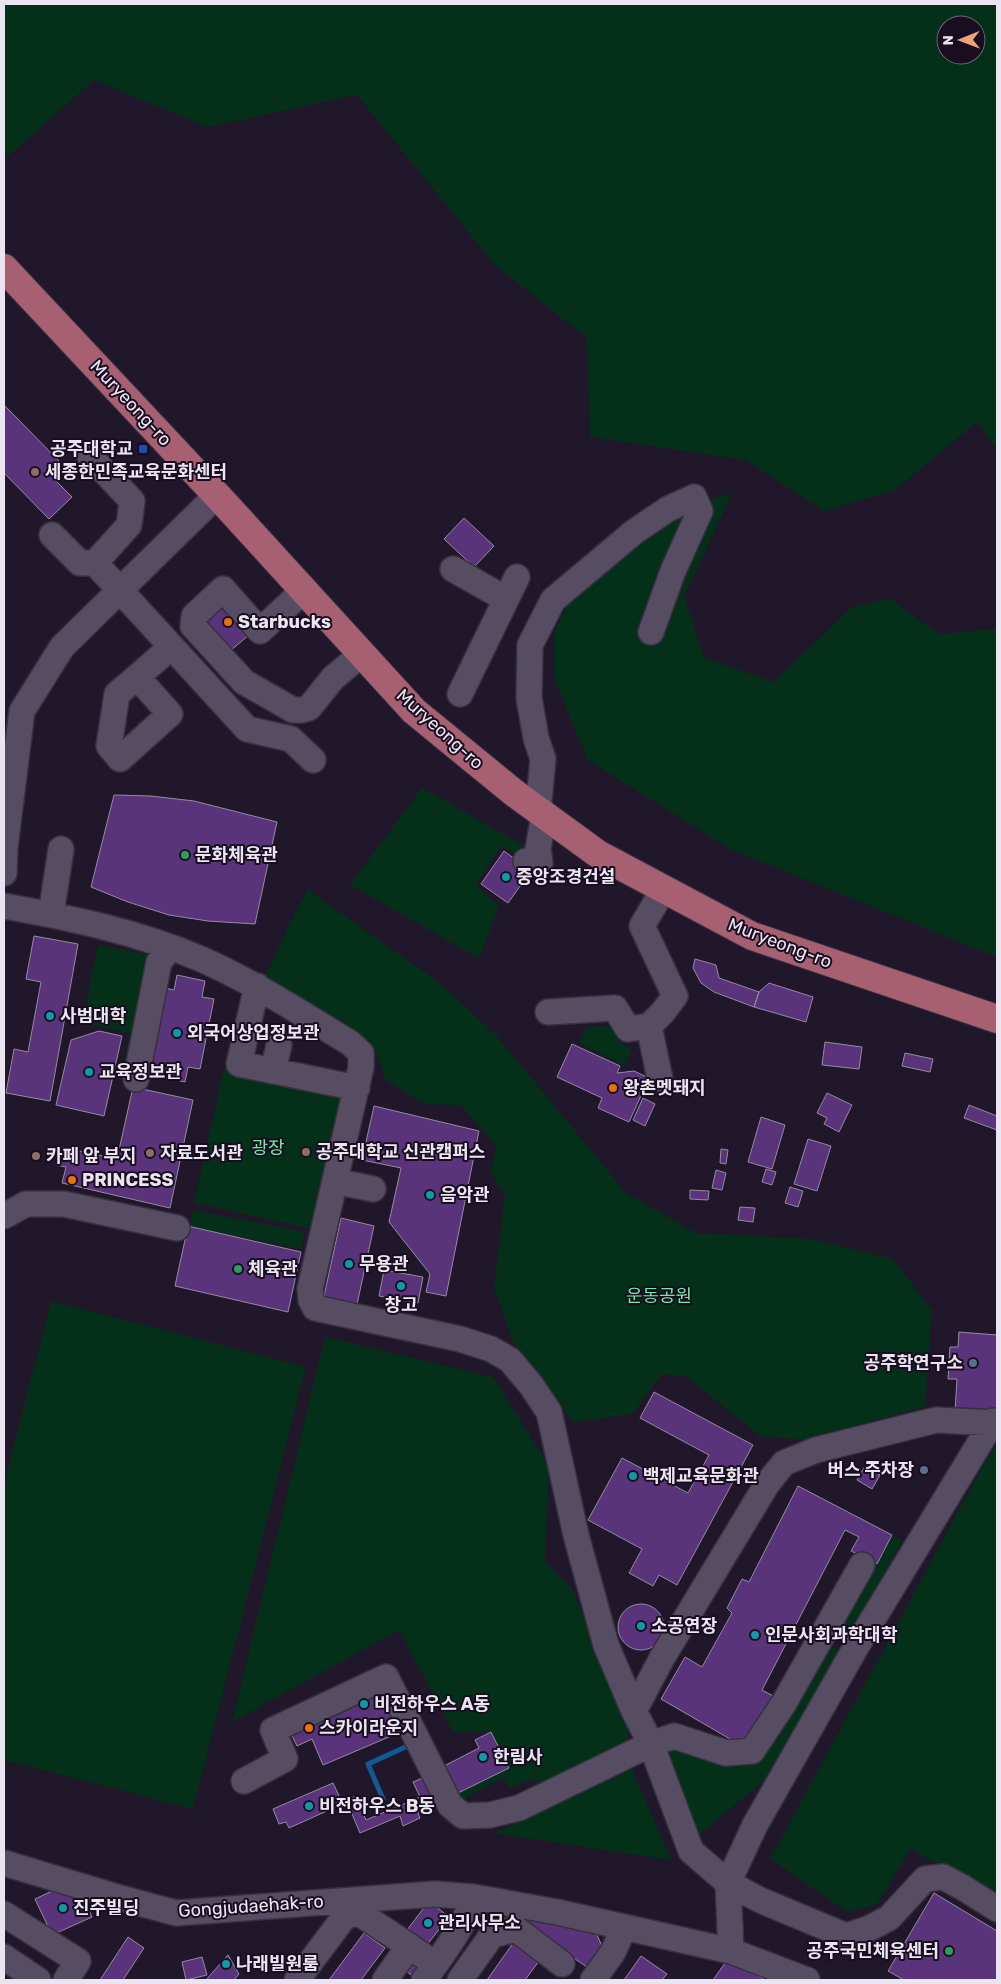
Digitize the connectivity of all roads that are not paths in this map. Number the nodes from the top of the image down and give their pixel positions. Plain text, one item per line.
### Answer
1 (4, 268) edge
2 (89, 455) dead end
3 (217, 495) junction
4 (52, 535) dead end
5 (94, 563) junction
6 (454, 569) dead end
7 (120, 590) junction
8 (304, 590) junction
9 (651, 632) dead end
10 (171, 647) junction
11 (362, 654) junction
12 (138, 677) dead end
13 (460, 694) dead end
14 (13, 710) edge
15 (313, 760) dead end
16 (541, 813) junction
17 (4, 846) edge
18 (61, 849) dead end
19 (526, 861) dead end
20 (4, 872) edge
21 (663, 890) junction
22 (4, 906) edge
23 (51, 914) junction
24 (170, 948) junction
25 (257, 986) junction
26 (548, 1012) dead end
27 (997, 1019) edge
28 (650, 1026) junction
29 (278, 1045) dead end
30 (273, 1071) junction
31 (136, 1079) dead end
32 (660, 1079) dead end
33 (357, 1088) junction
34 (335, 1180) junction
35 (373, 1188) dead end
36 (4, 1216) edge
37 (177, 1228) dead end
38 (995, 1422) edge
39 (862, 1565) dead end
40 (634, 1711) junction
41 (651, 1744) junction
42 (244, 1781) dead end
43 (4, 1863) edge
44 (728, 1883) junction
45 (474, 1897) junction
46 (997, 1909) edge
47 (4, 1914) edge
48 (624, 1927) junction
49 (409, 1946) junction
50 (730, 1951) junction
51 (7, 1967) edge
52 (429, 1972) edge
53 (557, 1972) edge
54 (38, 1980) edge
55 (66, 1980) edge
56 (298, 1980) edge
57 (385, 1980) edge
58 (460, 1980) edge
59 (587, 1980) edge
60 (593, 1980) edge
61 (807, 1980) edge

1 - 3 main road, Muryeong-ro
2 - 5 street
3 - 7 street
3 - 8 main road, Muryeong-ro
4 - 5 street
5 - 7 street
6 - 13 street
7 - 10 street
7 - 14 street
8 - 11 main road, Muryeong-ro
8 - 11 street
9 - 16 street
10 - 12 street
10 - 15 street
11 - 16 main road, Muryeong-ro
14 - 17 street
16 - 19 street
16 - 21 main road, Muryeong-ro
17 - 20 street
18 - 23 street
21 - 27 main road, Muryeong-ro
21 - 28 street
22 - 23 street
23 - 24 street
24 - 25 street
24 - 31 street
25 - 30 street
25 - 33 street
26 - 28 street
28 - 32 street
29 - 30 street
30 - 33 street
33 - 34 street
34 - 35 street
34 - 40 street
36 - 37 street
38 - 40 street
38 - 44 street
39 - 41 street
40 - 41 street
41 - 42 street
41 - 44 street
43 - 45 street, Gongjudaehak-ro
44 - 46 street
44 - 50 street
45 - 48 street, Gongjudaehak-ro
45 - 52 street
47 - 55 street
48 - 50 street, Gongjudaehak-ro
48 - 60 street
49 - 52 street
49 - 56 street
49 - 57 street
50 - 61 street, Gongjudaehak-ro
51 - 54 street
53 - 58 street
53 - 59 street

